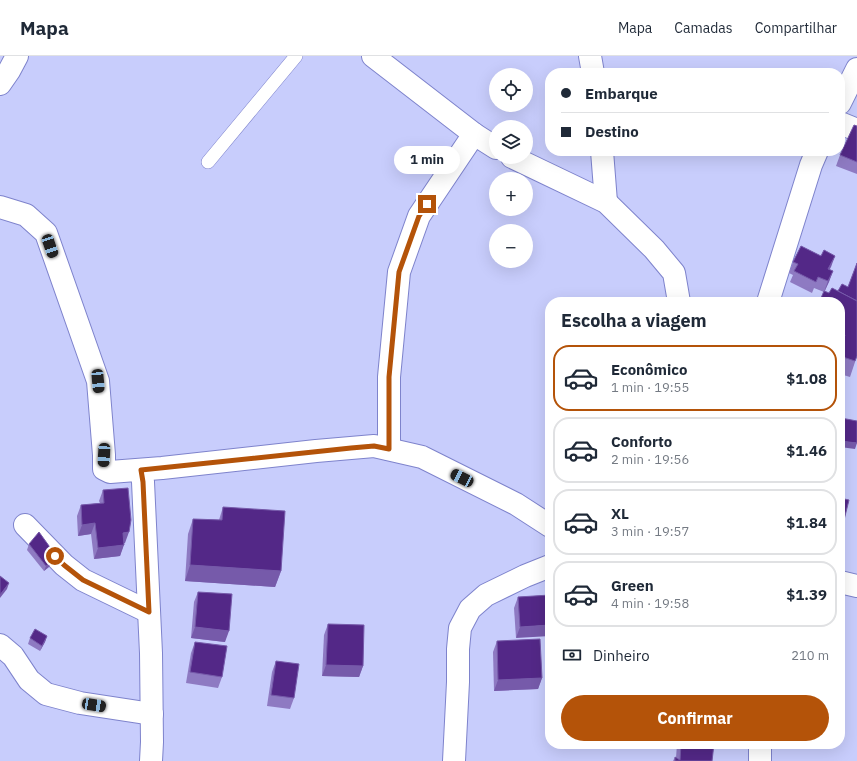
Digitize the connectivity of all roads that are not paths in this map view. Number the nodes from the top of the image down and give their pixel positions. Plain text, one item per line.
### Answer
1 (17, 56) edge
2 (296, 56) edge
3 (373, 56) edge
4 (590, 56) edge
5 (592, 68) edge
6 (857, 70) edge
7 (0, 84) edge
8 (845, 93) edge
9 (845, 125) edge
10 (857, 130) edge
11 (474, 134) junction
12 (489, 144) edge
13 (602, 156) edge
14 (815, 156) edge
15 (208, 162) dead end
16 (527, 164) edge
17 (606, 202) junction
18 (0, 208) edge
19 (678, 297) edge
20 (770, 297) edge
21 (389, 449) junction
22 (141, 470) junction
23 (545, 523) edge
24 (25, 525) dead end
25 (545, 568) edge
26 (845, 583) edge
27 (857, 586) edge
28 (149, 612) junction
29 (0, 645) edge
30 (152, 714) junction
31 (760, 749) edge
32 (150, 761) edge
33 (454, 761) edge
34 (760, 761) edge

1 - 7 street
2 - 15 lane
3 - 11 street
4 - 5 street
6 - 8 street
9 - 10 street
11 - 12 street
11 - 21 street
13 - 17 street
14 - 20 street
16 - 17 street
17 - 19 street
18 - 22 street
21 - 22 street
21 - 23 street
22 - 28 street
24 - 28 street
25 - 33 street
26 - 27 street
28 - 30 street
29 - 30 street
30 - 32 street
31 - 34 street

